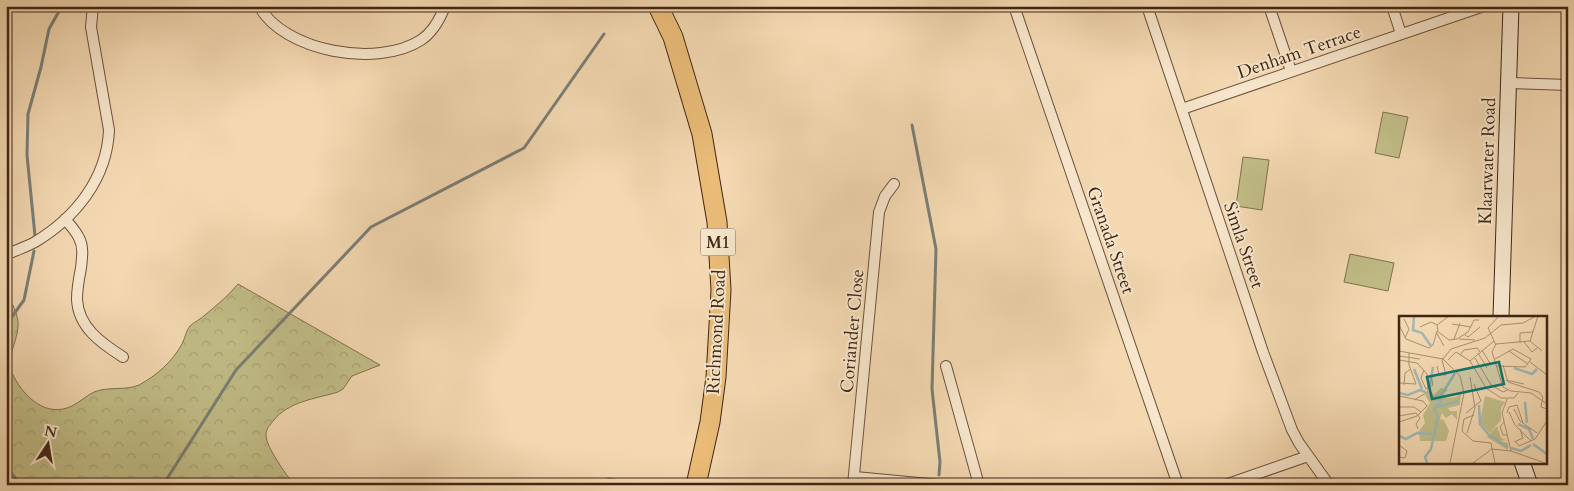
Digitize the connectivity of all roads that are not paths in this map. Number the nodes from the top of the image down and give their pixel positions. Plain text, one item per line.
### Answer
1 (93, 6) edge
2 (258, 6) edge
3 (446, 6) edge
4 (658, 6) edge
5 (1014, 6) edge
6 (1146, 6) edge
7 (1269, 6) edge
8 (1392, 6) edge
9 (1484, 6) edge
10 (1511, 6) edge
11 (1401, 34) junction
12 (1291, 71) junction
13 (1508, 84) junction
14 (1568, 85) edge
15 (1182, 109) junction
16 (894, 184) dead end
17 (65, 219) junction
18 (6, 255) edge
19 (1502, 316) edge
20 (123, 357) dead end
21 (946, 366) dead end
22 (1308, 456) junction
23 (1523, 464) edge
24 (854, 481) edge
25 (696, 485) edge
26 (940, 485) edge
27 (979, 485) edge
28 (1178, 485) edge
29 (1225, 485) edge
30 (1330, 485) edge
31 (1530, 485) edge

1 - 17 street
2 - 3 street
4 - 25 highway, Richmond Road / M1
5 - 28 street, Granada Street
6 - 15 street, Simla Street
7 - 12 street
8 - 11 street
9 - 11 street, Denham Terrace
10 - 13 street, Klaarwater Road
11 - 12 street, Denham Terrace
12 - 15 street, Denham Terrace
13 - 14 street
13 - 19 street, Klaarwater Road
15 - 22 street, Simla Street
16 - 24 street, Coriander Close
17 - 18 street
17 - 20 street
21 - 27 street
22 - 29 street
22 - 30 street, Simla Street
23 - 31 street
24 - 26 street

